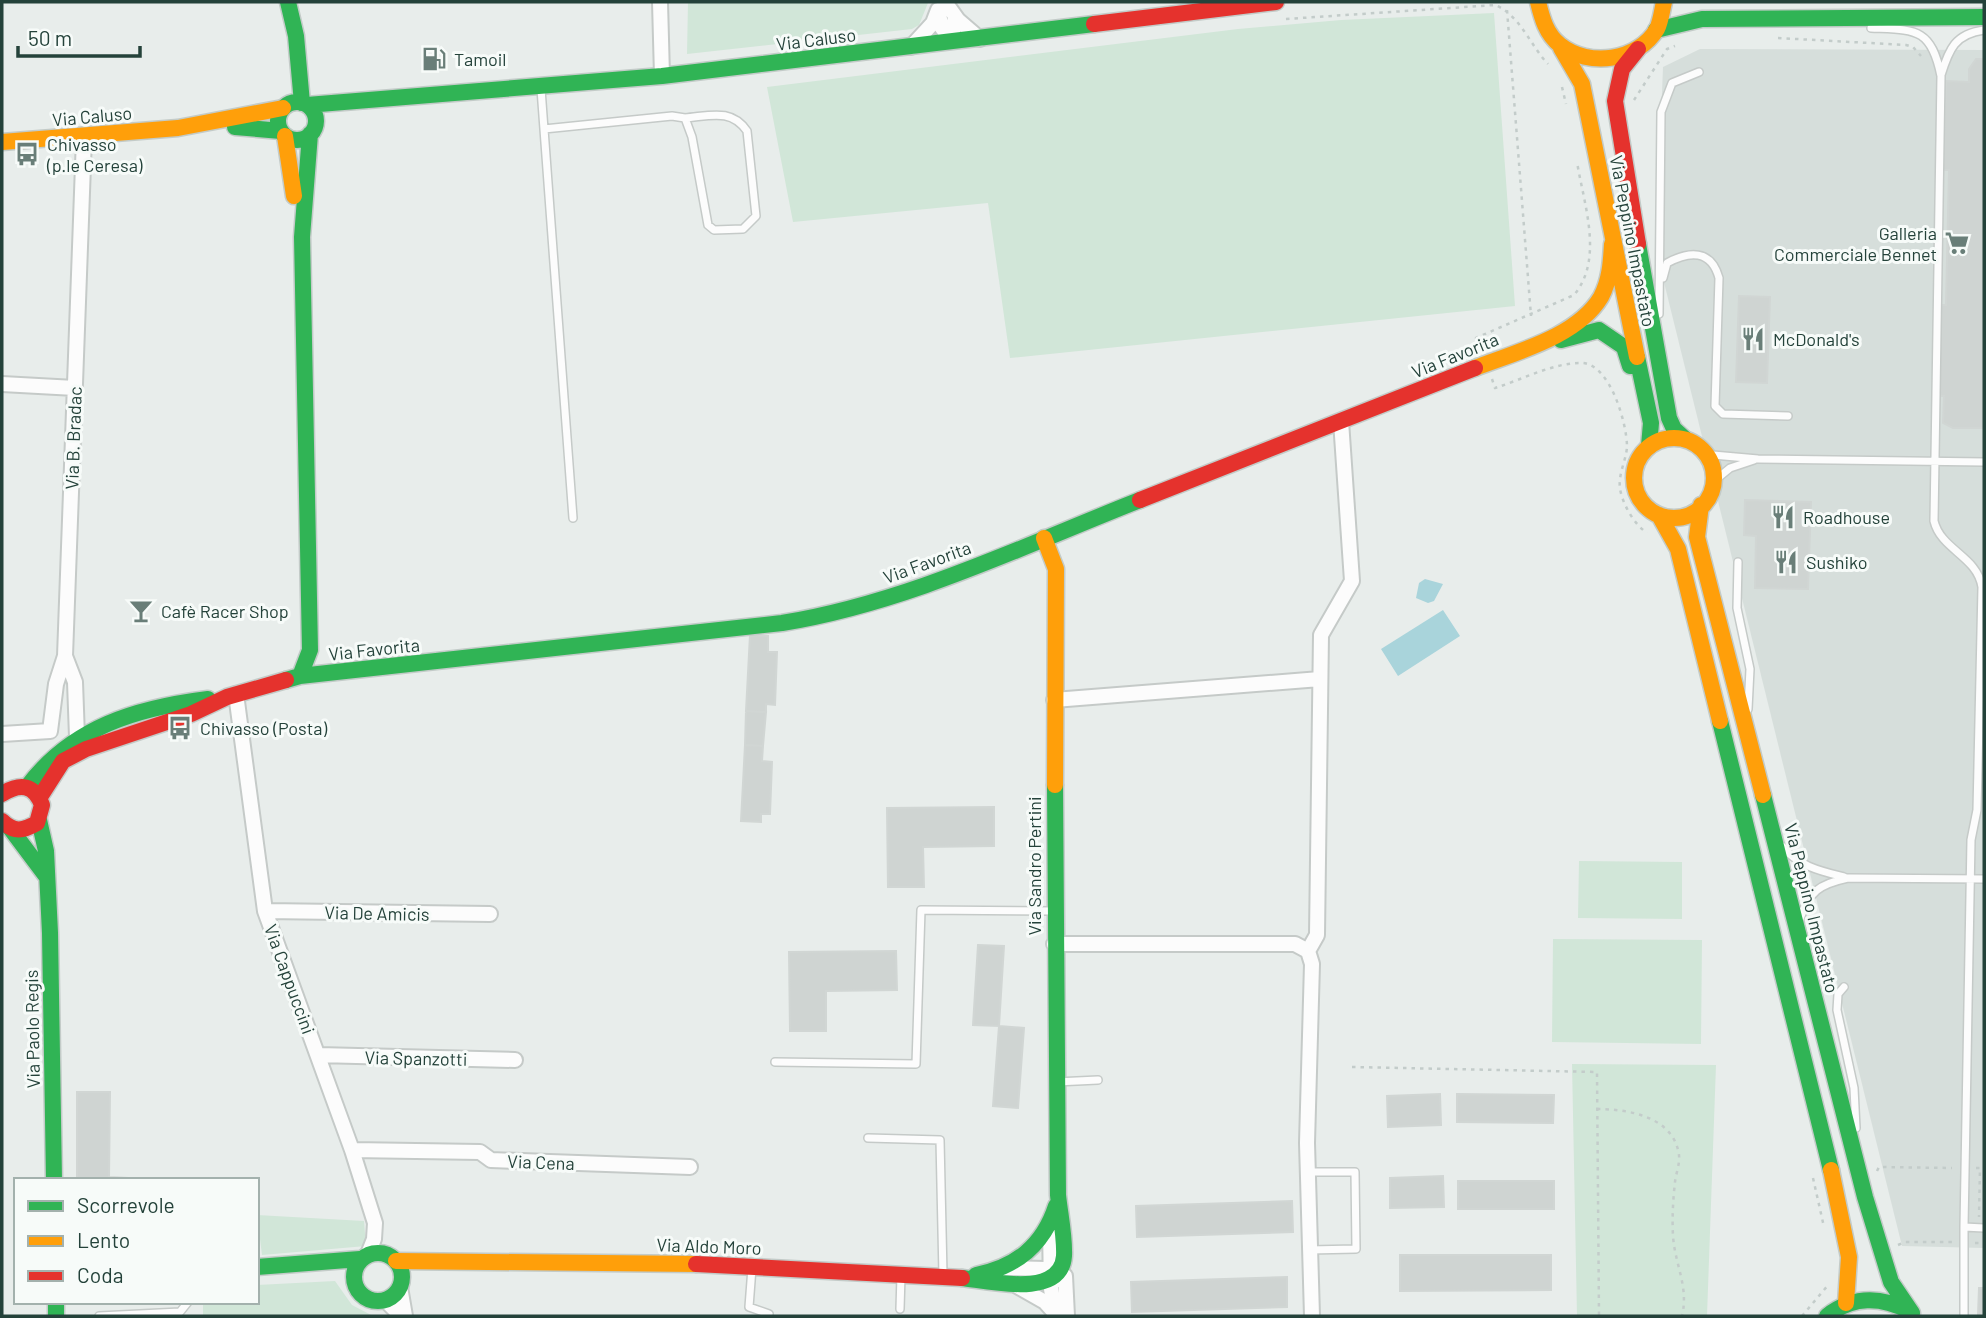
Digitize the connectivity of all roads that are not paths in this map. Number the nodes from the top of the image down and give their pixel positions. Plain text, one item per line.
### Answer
1 (288, 2) edge
2 (660, 2) edge
3 (1276, 2) edge
4 (1538, 2) edge
5 (1664, 2) edge
6 (940, 5) edge
7 (1513, 6) edge
8 (955, 16) junction
9 (1984, 17) edge
10 (1790, 19) junction
11 (1542, 21) junction
12 (1656, 30) junction
13 (1984, 30) edge
14 (980, 39) junction
15 (952, 41) junction
16 (911, 47) junction
17 (1562, 48) junction
18 (1639, 49) junction
19 (1699, 72) dead end
20 (662, 76) junction
21 (1941, 76) junction
22 (541, 85) junction
23 (359, 103) junction
24 (305, 104) junction
25 (283, 108) junction
26 (685, 118) junction
27 (185, 126) junction
28 (544, 129) junction
29 (312, 131) junction
30 (283, 134) junction
31 (84, 138) junction
32 (2, 142) edge
33 (302, 237) junction
34 (1612, 244) junction
35 (1660, 289) junction
36 (1533, 345) junction
37 (1656, 353) junction
38 (2, 384) edge
39 (75, 388) junction
40 (1788, 416) dead end
41 (1341, 421) junction
42 (1685, 439) junction
43 (1702, 450) junction
44 (1644, 452) junction
45 (1758, 458) junction
46 (1934, 462) junction
47 (1984, 462) edge
48 (1713, 482) junction
49 (1701, 506) junction
50 (1659, 515) junction
51 (573, 518) dead end
52 (1044, 538) junction
53 (1738, 562) dead end
54 (65, 656) junction
55 (300, 676) junction
56 (1320, 679) junction
57 (231, 695) junction
58 (1054, 700) junction
59 (1748, 730) junction
60 (2, 734) edge
61 (77, 737) junction
62 (27, 786) junction
63 (2, 794) edge
64 (40, 797) junction
65 (38, 820) junction
66 (6, 825) edge
67 (1774, 836) junction
68 (46, 877) junction
69 (1848, 878) junction
70 (1970, 878) junction
71 (1984, 879) edge
72 (265, 911) junction
73 (1054, 911) junction
74 (490, 914) dead end
75 (1797, 929) junction
76 (1054, 944) junction
77 (1308, 951) junction
78 (1844, 988) dead end
79 (318, 1055) junction
80 (515, 1060) dead end
81 (775, 1062) dead end
82 (1098, 1080) dead end
83 (1056, 1082) junction
84 (868, 1138) dead end
85 (352, 1150) junction
86 (690, 1167) dead end
87 (1858, 1171) junction
88 (1307, 1172) junction
89 (54, 1178) edge
90 (1058, 1195) junction
91 (1050, 1226) junction
92 (1964, 1227) junction
93 (1982, 1228) edge
94 (1309, 1250) junction
95 (364, 1257) junction
96 (396, 1261) junction
97 (455, 1261) junction
98 (302, 1264) junction
99 (259, 1267) edge
100 (752, 1267) junction
101 (1003, 1268) junction
102 (901, 1274) junction
103 (943, 1276) junction
104 (1055, 1277) junction
105 (961, 1278) junction
106 (354, 1282) junction
107 (1012, 1284) junction
108 (400, 1285) junction
109 (385, 1300) junction
110 (1846, 1303) junction
111 (187, 1304) edge
112 (900, 1309) dead end
113 (769, 1314) dead end
114 (1060, 1315) edge
115 (1913, 1315) edge
116 (99, 1316) edge
117 (403, 1316) edge
118 (1312, 1316) edge
119 (1828, 1316) edge
120 (1964, 1316) edge

1 - 24 street
2 - 20 street
3 - 14 street, Via Caluso
4 - 11 street
5 - 12 street
6 - 8 street
6 - 15 street
6 - 16 street
7 - 11 street
8 - 14 street
8 - 15 street
9 - 10 street
10 - 12 street
10 - 21 lane
11 - 17 street, Via Peppino Impastato
12 - 18 street, Via Peppino Impastato
13 - 21 lane
14 - 15 street, Via Caluso
15 - 16 street, Via Caluso
16 - 20 street, Via Caluso
17 - 18 street
17 - 34 street, Via Peppino Impastato
18 - 37 street, Via Peppino Impastato
19 - 35 lane
20 - 22 street, Via Caluso
21 - 46 lane
22 - 23 street, Via Caluso
22 - 28 lane
23 - 24 street, Via Caluso
23 - 29 street, Via Caluso
24 - 25 street
24 - 29 street
25 - 27 street, Via Caluso
25 - 30 street
26 - 26 lane
26 - 28 lane
27 - 30 street, Via Caluso
27 - 31 street, Via Caluso
28 - 51 lane
29 - 30 street
29 - 33 street
30 - 33 street
31 - 32 street, Via Caluso
31 - 39 street, Via B. Bradac
33 - 55 street
34 - 36 street, Via Favorita
34 - 44 street, Via Peppino Impastato
35 - 37 lane
35 - 40 lane
36 - 41 street, Via Favorita
36 - 44 street, Via Favorita
37 - 42 street, Via Peppino Impastato
38 - 39 street
39 - 54 street, Via B. Bradac
41 - 52 street, Via Favorita
41 - 56 street
42 - 43 street
42 - 44 street
43 - 45 lane
43 - 48 street
44 - 50 street
45 - 46 lane
45 - 48 lane
46 - 47 lane
46 - 70 lane
48 - 49 street
49 - 50 street
49 - 59 street, Via Peppino Impastato
50 - 110 street
52 - 55 street, Via Favorita
52 - 58 street, Via Sandro Pertini
53 - 59 lane
54 - 60 street
54 - 61 street, Via B. Bradac
55 - 57 street, Via Favorita
56 - 58 street
56 - 77 street
57 - 61 street
57 - 64 street
57 - 72 street, Via Cappuccini
58 - 73 street, Via Sandro Pertini
59 - 67 street, Via Peppino Impastato
61 - 62 street
62 - 63 street
62 - 64 street
64 - 65 street, Via Paolo Regis
65 - 66 street
65 - 68 street, Via Paolo Regis
66 - 68 street
67 - 69 lane
67 - 75 street, Via Peppino Impastato
68 - 89 street, Via Paolo Regis
69 - 70 lane
69 - 75 lane
70 - 71 lane
70 - 92 lane
72 - 74 street, Via De Amicis
72 - 79 street, Via Cappuccini
73 - 76 street, Via Sandro Pertini
73 - 81 lane
75 - 87 street, Via Peppino Impastato
76 - 77 street
76 - 83 street, Via Sandro Pertini
77 - 88 street
78 - 87 lane
79 - 80 street, Via Spanzotti
79 - 85 street, Via Cappuccini
82 - 83 lane
83 - 90 street, Via Sandro Pertini
84 - 103 lane
85 - 86 street, Via Cena
85 - 95 street, Via Cappuccini
87 - 115 street, Via Peppino Impastato
88 - 94 street
88 - 94 lane
90 - 91 street
90 - 104 street
91 - 101 street
91 - 104 street
92 - 93 lane
92 - 120 lane
94 - 118 street
95 - 96 street
95 - 98 street
95 - 106 street
96 - 97 street, Via Aldo Moro
96 - 108 street
97 - 100 street, Via Aldo Moro
97 - 108 street, Via Aldo Moro
98 - 99 street
98 - 106 street
100 - 102 street, Via Aldo Moro
100 - 113 lane
101 - 104 street
101 - 105 street
102 - 103 street, Via Aldo Moro
102 - 112 lane
103 - 105 street, Via Aldo Moro
104 - 107 street, Via Aldo Moro
104 - 114 street
105 - 107 street, Via Aldo Moro
106 - 109 street
107 - 114 street
108 - 109 street
108 - 117 street
109 - 117 street
110 - 115 street
110 - 119 street
111 - 116 lane

